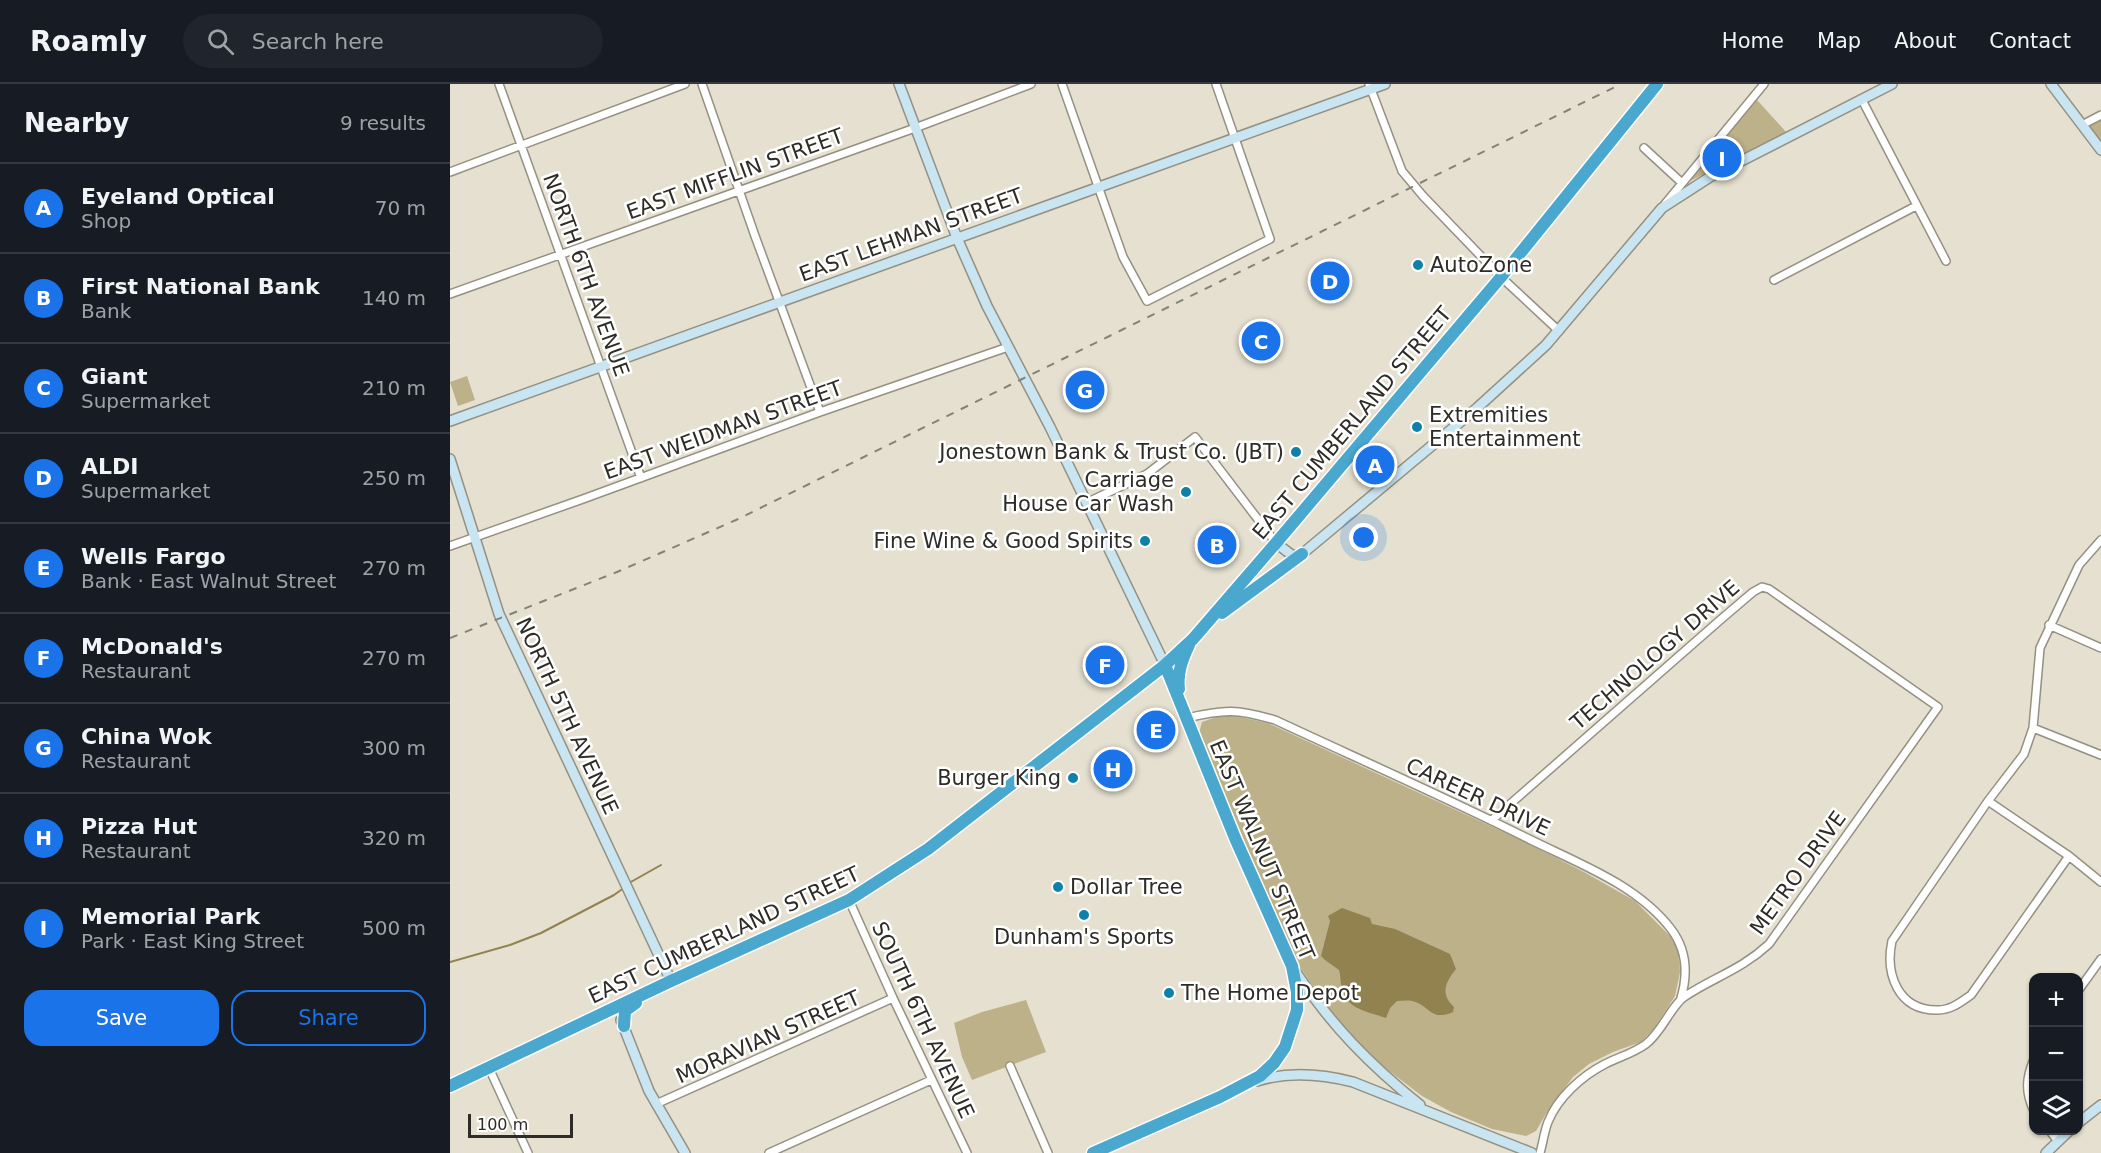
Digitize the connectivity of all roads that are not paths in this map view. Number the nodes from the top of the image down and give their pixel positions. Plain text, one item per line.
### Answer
1 (499, 84) edge
2 (685, 84) edge
3 (702, 84) edge
4 (899, 84) edge
5 (1031, 84) edge
6 (1062, 84) edge
7 (1216, 84) edge
8 (1385, 84) edge
9 (1764, 84) edge
10 (1892, 84) edge
11 (2051, 84) edge
12 (1655, 86) edge
13 (1370, 87) edge
14 (1862, 99) junction
15 (2101, 115) edge
16 (2082, 125) junction
17 (915, 128) junction
18 (1235, 139) junction
19 (521, 145) junction
20 (1644, 148) dead end
21 (2101, 150) edge
22 (450, 172) edge
23 (1682, 183) junction
24 (1099, 188) junction
25 (740, 191) junction
26 (1916, 206) junction
27 (1662, 208) junction
28 (957, 238) junction
29 (561, 254) junction
30 (1946, 261) dead end
31 (1501, 278) junction
32 (1774, 280) dead end
33 (450, 294) edge
34 (779, 302) junction
35 (1559, 331) junction
36 (1008, 347) junction
37 (602, 367) junction
38 (820, 412) junction
39 (450, 421) edge
40 (450, 459) edge
41 (641, 478) junction
42 (1086, 503) junction
43 (474, 537) junction
44 (2101, 540) edge
45 (1276, 543) junction
46 (450, 546) edge
47 (2098, 550) edge
48 (1302, 554) junction
49 (2049, 625) junction
50 (1204, 626) junction
51 (1193, 639) junction
52 (2101, 648) edge
53 (1165, 665) junction
54 (1181, 702) junction
55 (1938, 707) joint
56 (1187, 718) junction
57 (2033, 728) junction
58 (2101, 755) edge
59 (1988, 801) junction
60 (1492, 820) junction
61 (2069, 856) junction
62 (2101, 882) edge
63 (849, 900) junction
64 (2101, 959) edge
65 (1292, 966) junction
66 (671, 981) junction
67 (2083, 985) edge
68 (893, 999) junction
69 (1681, 999) junction
70 (617, 1007) junction
71 (624, 1026) junction
72 (1010, 1066) dead end
73 (489, 1068) junction
74 (2029, 1071) edge
75 (932, 1080) junction
76 (1246, 1084) junction
77 (450, 1086) edge
78 (2029, 1099) edge
79 (656, 1104) junction
80 (2101, 1105) edge
81 (1426, 1111) junction
82 (2083, 1120) edge
83 (2053, 1135) edge
84 (2065, 1135) edge
85 (2058, 1141) junction
86 (528, 1153) edge
87 (685, 1153) edge
88 (769, 1153) edge
89 (967, 1153) edge
90 (1048, 1153) edge
91 (1095, 1153) edge
92 (1532, 1153) edge
93 (1540, 1153) edge
94 (2046, 1153) edge

1 - 19 street, NORTH 6TH AVENUE
2 - 19 street
3 - 25 street
4 - 17 street
5 - 17 street, EAST MIFFLIN STREET
6 - 24 street
7 - 18 street
8 - 13 street, EAST LEHMAN STREET
9 - 23 street
10 - 14 street
11 - 16 street
12 - 31 highway, EAST CUMBERLAND STREET
13 - 18 street, EAST LEHMAN STREET
13 - 31 street
14 - 26 street
14 - 27 street
15 - 16 street
16 - 21 street
17 - 25 street, EAST MIFFLIN STREET
17 - 28 street
18 - 24 street, EAST LEHMAN STREET
18 - 24 street
19 - 22 street
19 - 29 street, NORTH 6TH AVENUE
20 - 23 street
23 - 27 street
24 - 28 street, EAST LEHMAN STREET
25 - 29 street, EAST MIFFLIN STREET
25 - 34 street
26 - 30 street
26 - 32 street
27 - 35 street
28 - 34 street, EAST LEHMAN STREET
28 - 36 street
29 - 33 street, EAST MIFFLIN STREET
29 - 37 street, NORTH 6TH AVENUE
31 - 35 street
31 - 45 highway, EAST CUMBERLAND STREET
34 - 37 street, EAST LEHMAN STREET
34 - 38 street
35 - 48 street
36 - 38 street, EAST WEIDMAN STREET
36 - 42 street
37 - 39 street, EAST LEHMAN STREET
37 - 41 street, NORTH 6TH AVENUE
38 - 41 street, EAST WEIDMAN STREET
40 - 43 street, NORTH 5TH AVENUE
41 - 43 street, EAST WEIDMAN STREET
42 - 45 street
42 - 53 street
43 - 46 street, EAST WEIDMAN STREET
43 - 66 street, NORTH 5TH AVENUE
44 - 47 street
45 - 48 street
45 - 50 highway, EAST CUMBERLAND STREET
47 - 49 street
48 - 50 highway
49 - 52 street
49 - 57 street
50 - 51 highway, EAST CUMBERLAND STREET
51 - 53 highway, EAST CUMBERLAND STREET
51 - 54 highway
53 - 54 highway, EAST WALNUT STREET
53 - 63 highway, EAST CUMBERLAND STREET
54 - 56 highway, EAST WALNUT STREET
55 - 60 street, TECHNOLOGY DRIVE
55 - 69 street, METRO DRIVE
56 - 60 street, CAREER DRIVE
56 - 65 highway, EAST WALNUT STREET
57 - 58 street
57 - 59 street
59 - 61 street
59 - 61 street
60 - 69 street, CAREER DRIVE
61 - 62 street
63 - 66 highway, EAST CUMBERLAND STREET
63 - 68 street, SOUTH 6TH AVENUE
64 - 67 street
65 - 76 highway, EAST WALNUT STREET
65 - 81 street
66 - 70 highway, EAST CUMBERLAND STREET
66 - 71 highway
68 - 75 street, SOUTH 6TH AVENUE
68 - 79 street, MORAVIAN STREET
69 - 93 street, METRO DRIVE
70 - 71 street
70 - 73 highway, EAST CUMBERLAND STREET
71 - 79 street
72 - 90 street
73 - 77 highway, EAST CUMBERLAND STREET
73 - 86 street
74 - 78 street
75 - 88 street
75 - 89 street, SOUTH 6TH AVENUE
76 - 81 street
76 - 91 highway, EAST WALNUT STREET
79 - 87 street
80 - 82 street
81 - 92 street
83 - 85 street
84 - 85 street
85 - 94 street

